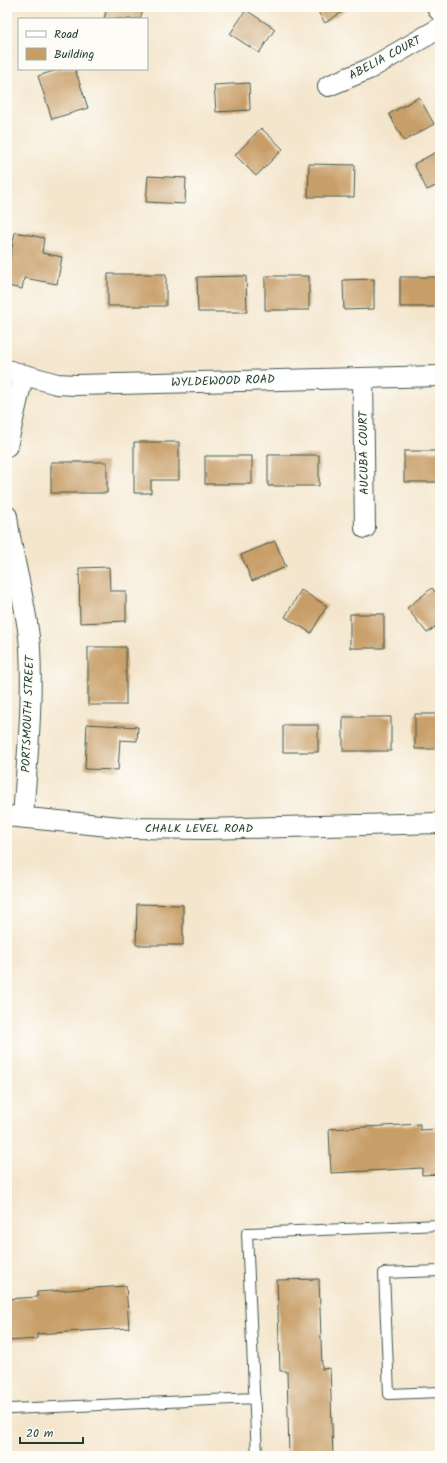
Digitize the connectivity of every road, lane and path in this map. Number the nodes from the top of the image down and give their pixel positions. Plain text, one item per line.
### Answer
1 (438, 7) edge
2 (440, 10) edge
3 (440, 28) edge
4 (328, 86) dead end
5 (15, 373) edge
6 (440, 376) edge
7 (363, 378) junction
8 (7, 446) edge
9 (7, 516) edge
10 (365, 528) dead end
11 (15, 816) edge
12 (440, 823) edge
13 (440, 1225) edge
14 (440, 1271) edge
15 (440, 1392) edge
16 (255, 1398) junction
17 (11, 1409) dead end
18 (257, 1456) edge

1 - 2 street
3 - 4 street, ABELIA COURT
5 - 7 street, WYLDEWOOD ROAD
5 - 8 street
6 - 7 street, WYLDEWOOD ROAD
7 - 10 street, AUCUBA COURT
9 - 11 street, PORTSMOUTH STREET
11 - 12 street, CHALK LEVEL ROAD
13 - 16 lane
14 - 15 lane
16 - 17 lane
16 - 18 lane

